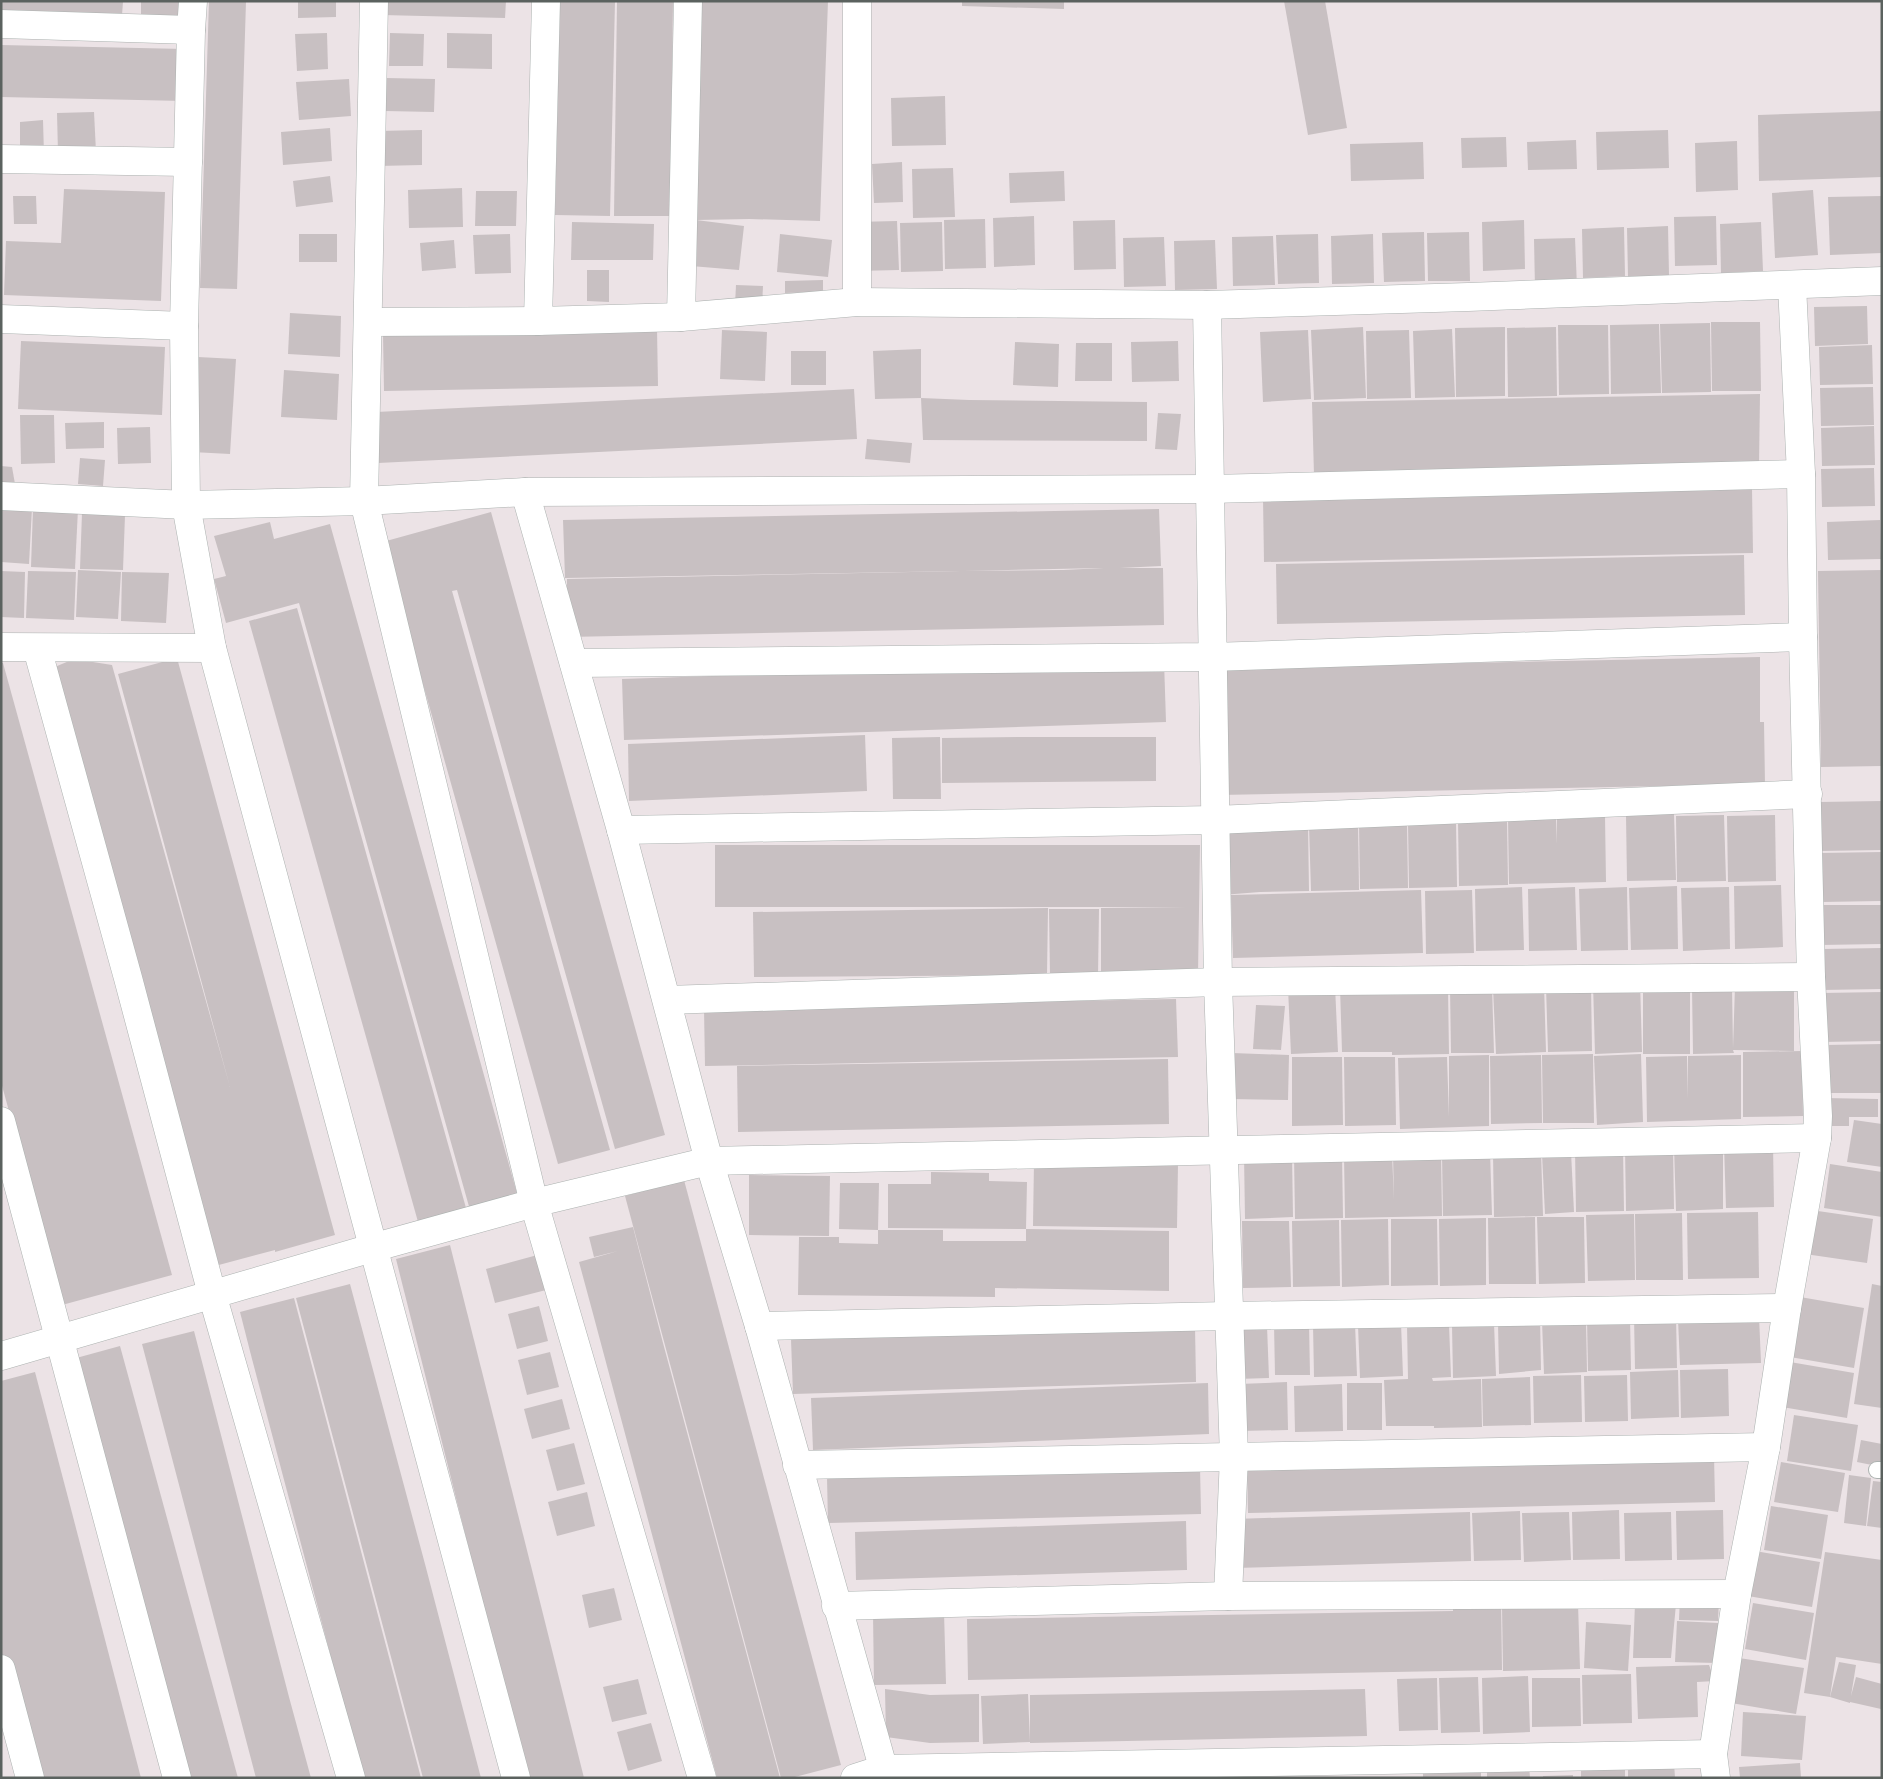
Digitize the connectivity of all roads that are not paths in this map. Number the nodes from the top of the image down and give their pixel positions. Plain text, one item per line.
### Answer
1 (193, 1) edge
2 (374, 1) edge
3 (546, 1) edge
4 (688, 1) edge
5 (856, 1) edge
6 (1, 24) edge
7 (191, 30) junction
8 (1, 160) edge
9 (188, 162) junction
10 (1882, 281) edge
11 (1792, 286) junction
12 (857, 302) junction
13 (1207, 305) junction
14 (681, 317) junction
15 (1, 318) edge
16 (538, 321) junction
17 (369, 322) junction
18 (184, 326) junction
19 (1802, 474) junction
20 (1210, 489) junction
21 (526, 492) junction
22 (1, 496) edge
23 (364, 501) junction
24 (186, 505) junction
25 (1803, 637) junction
26 (1, 647) edge
27 (37, 648) junction
28 (212, 648) junction
29 (1212, 657) junction
30 (574, 663) junction
31 (1808, 794) junction
32 (1215, 820) junction
33 (621, 830) junction
34 (1811, 978) junction
35 (1218, 982) junction
36 (667, 1000) junction
37 (1, 1121) edge
38 (1817, 1138) junction
39 (1225, 1151) junction
40 (709, 1161) junction
41 (534, 1203) junction
42 (372, 1248) junction
43 (212, 1294) junction
44 (1787, 1308) junction
45 (1228, 1316) junction
46 (759, 1326) junction
47 (60, 1340) junction
48 (1, 1356) edge
49 (1766, 1448) junction
50 (1234, 1457) junction
51 (797, 1465) junction
52 (1737, 1594) junction
53 (1228, 1596) junction
54 (836, 1606) junction
55 (1, 1669) edge
56 (1715, 1766) edge
57 (884, 1774) edge
58 (30, 1778) edge
59 (177, 1778) edge
60 (351, 1778) edge
61 (516, 1778) edge
62 (702, 1778) edge
63 (855, 1778) edge

1 - 7 street
2 - 17 street
3 - 16 street
4 - 14 street
5 - 12 street
6 - 7 street
7 - 9 street
8 - 9 street
9 - 18 street
10 - 11 street
11 - 13 street
11 - 19 street
12 - 13 street
12 - 14 street
13 - 20 street
14 - 16 street
15 - 18 street
16 - 17 street
17 - 23 street
18 - 24 street
19 - 20 street
19 - 25 street
20 - 21 street
20 - 29 street
21 - 23 street
21 - 30 street
22 - 24 street
23 - 24 street
23 - 41 street
24 - 28 street
25 - 29 street
25 - 31 street
26 - 27 street
27 - 28 street
27 - 43 street
28 - 42 street
29 - 30 street
29 - 32 street
30 - 33 street
31 - 32 street
31 - 34 street
32 - 33 street
32 - 35 street
33 - 36 street
34 - 35 street
34 - 38 street
35 - 36 street
35 - 39 street
36 - 40 street
37 - 47 street
38 - 39 street
38 - 44 street
39 - 40 street
39 - 45 street
40 - 41 street
40 - 46 street
41 - 42 street
41 - 62 street
42 - 43 street
42 - 61 street
43 - 47 street
43 - 60 street
44 - 45 street
44 - 49 street
45 - 46 street
45 - 50 street
46 - 51 street
47 - 48 street
47 - 59 street
49 - 50 street
49 - 52 street
50 - 51 street
50 - 53 street
51 - 54 street
52 - 53 street
52 - 56 street
53 - 54 street
54 - 57 street
55 - 58 street
56 - 57 street
57 - 63 street

